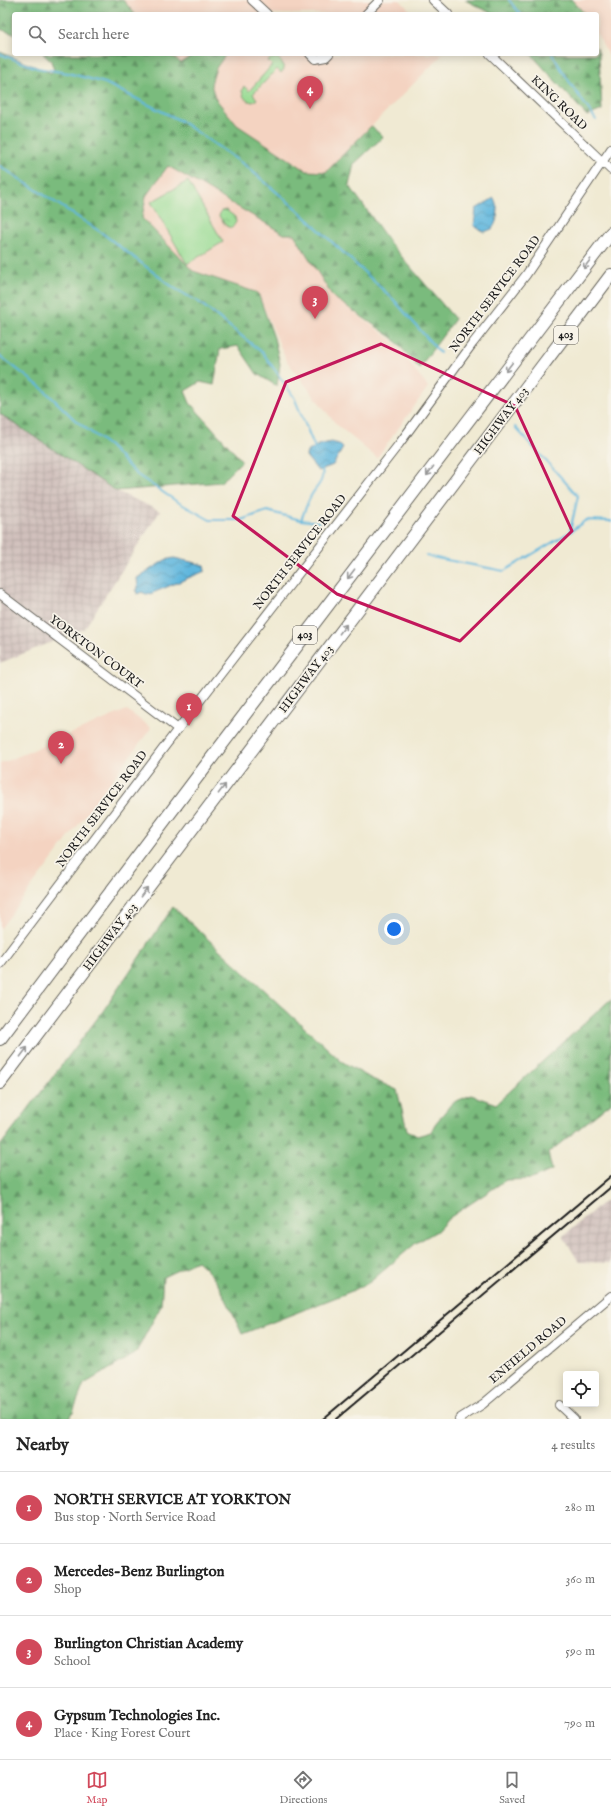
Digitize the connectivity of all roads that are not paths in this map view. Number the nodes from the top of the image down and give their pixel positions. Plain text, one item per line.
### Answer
1 (252, 0) edge
2 (380, 0) edge
3 (433, 0) edge
4 (265, 12) edge
5 (368, 12) edge
6 (446, 12) edge
7 (312, 56) edge
8 (327, 56) edge
9 (492, 56) edge
10 (611, 149) edge
11 (602, 161) junction
12 (611, 170) edge
13 (611, 233) edge
14 (611, 275) edge
15 (0, 594) edge
16 (178, 729) junction
17 (0, 964) edge
18 (0, 1039) edge
19 (0, 1083) edge
20 (611, 1296) edge
21 (559, 1405) dead end
22 (459, 1419) edge
23 (574, 1419) edge

1 - 4 street
2 - 5 street
3 - 6 street
7 - 8 street
9 - 11 street, KING ROAD
10 - 11 street, NORTH SERVICE ROAD
11 - 12 street, KING ROAD
11 - 16 street, NORTH SERVICE ROAD
13 -> 18 highway, 403
19 -> 14 highway, HIGHWAY 403 / 403
15 - 16 street, YORKTON COURT
16 - 17 street, NORTH SERVICE ROAD
20 - 22 street, ENFIELD ROAD
21 - 23 street

